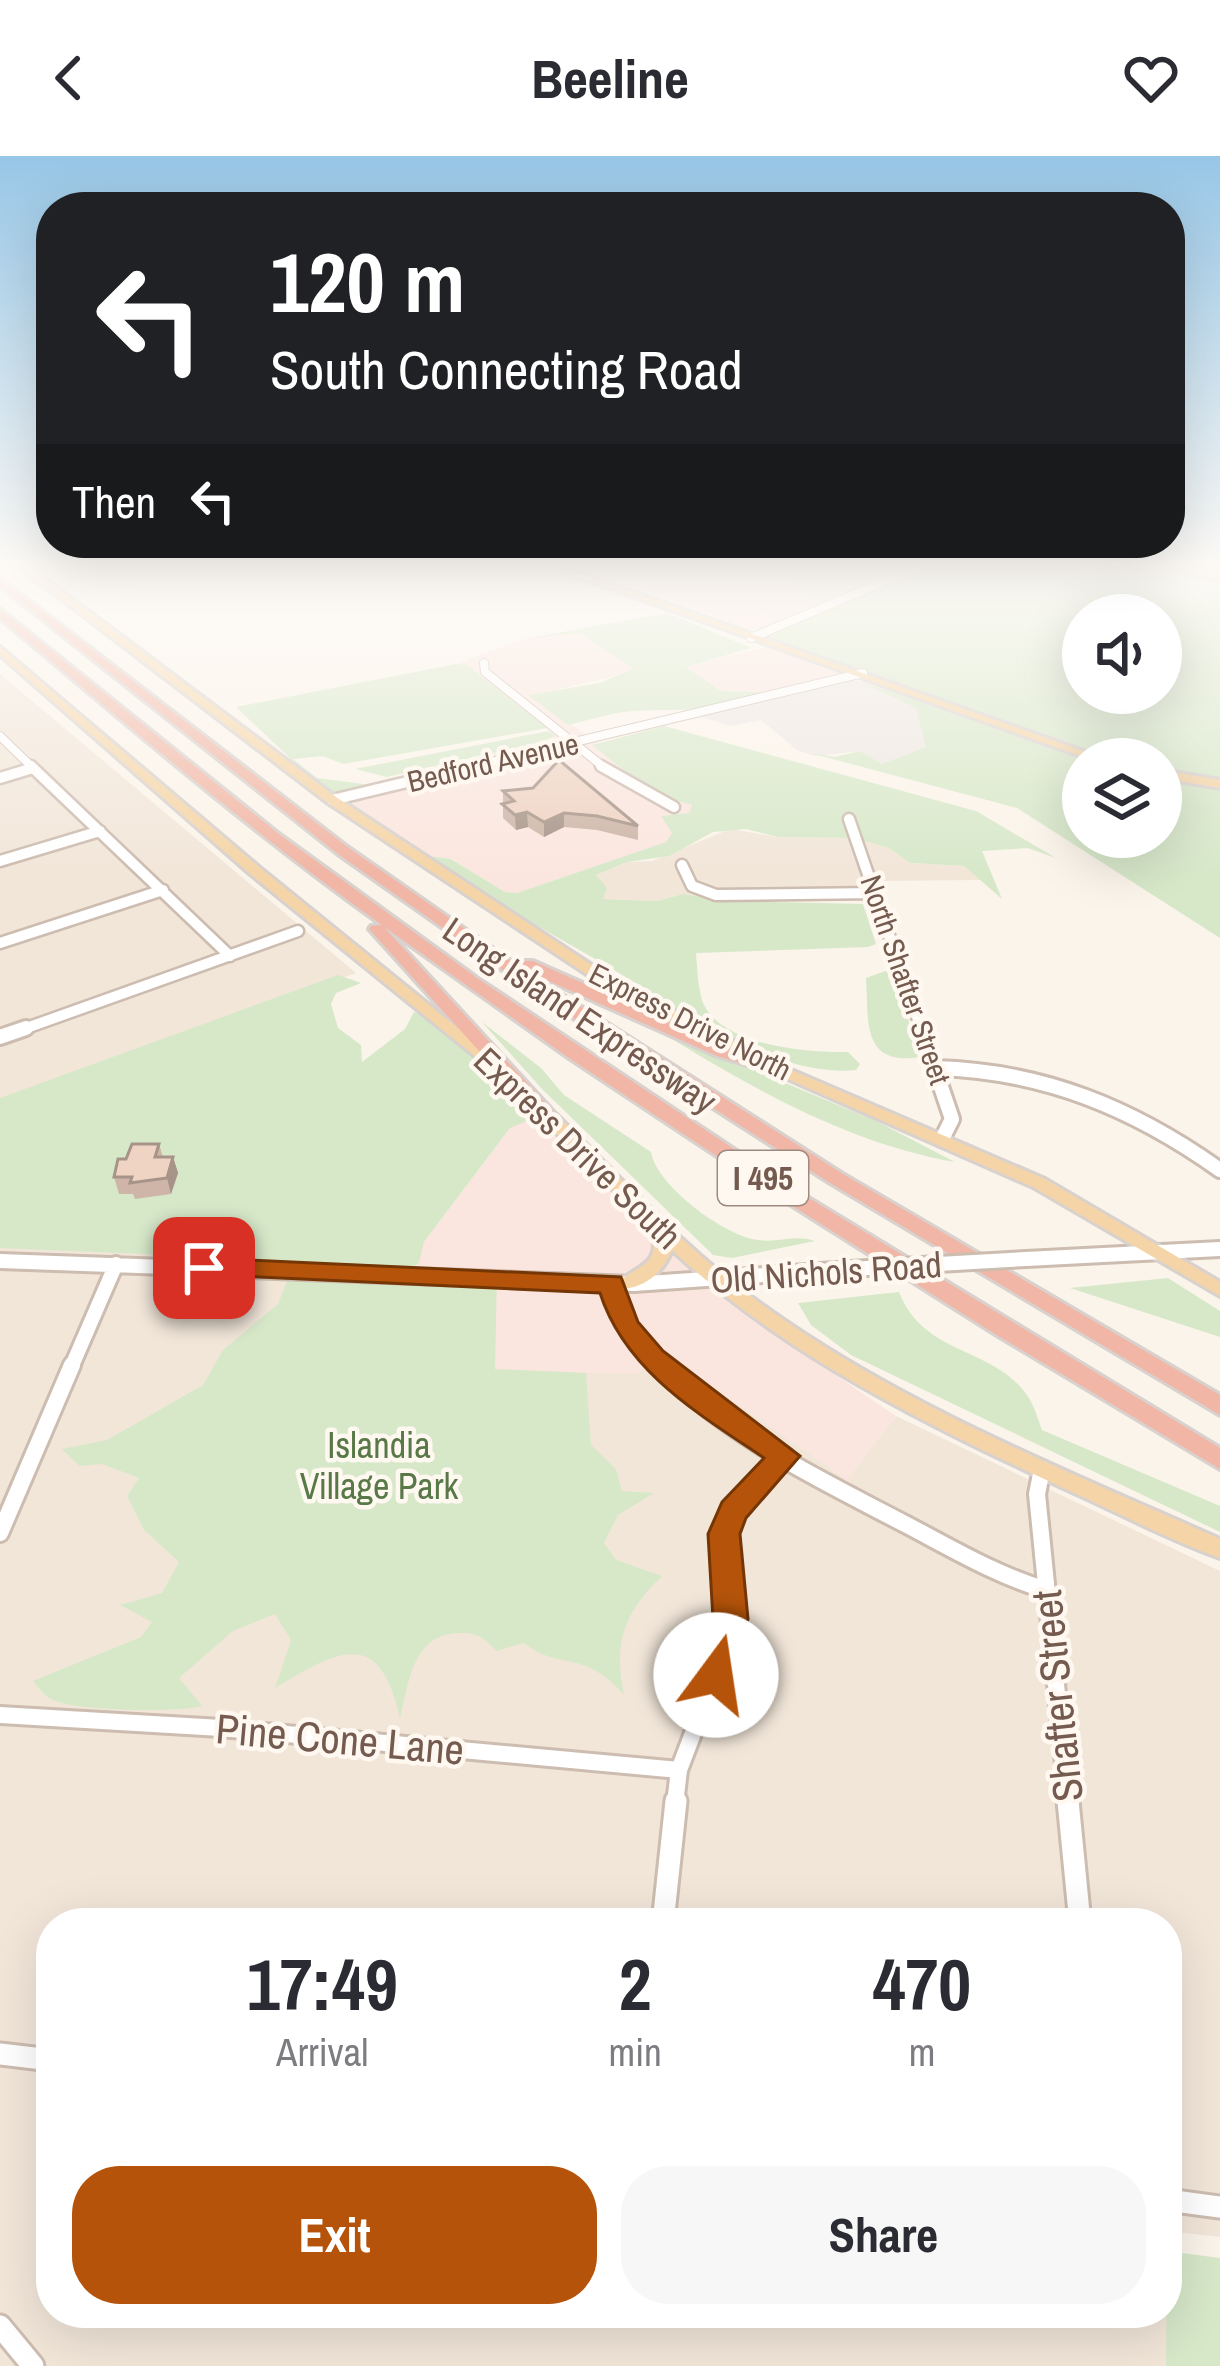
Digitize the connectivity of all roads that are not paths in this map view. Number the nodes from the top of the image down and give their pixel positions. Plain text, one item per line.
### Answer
1 (21, 668) edge
2 (68, 668) edge
3 (110, 668) edge
4 (157, 668) edge
5 (485, 668) edge
6 (843, 668) edge
7 (859, 674) junction
8 (0, 736) edge
9 (577, 743) junction
10 (1062, 746) edge
11 (33, 768) junction
12 (0, 778) edge
13 (1182, 778) edge
14 (1220, 784) edge
15 (332, 800) junction
16 (674, 807) dead end
17 (849, 820) dead end
18 (100, 831) junction
19 (0, 861) edge
20 (682, 865) dead end
21 (322, 873) junction
22 (163, 890) junction
23 (875, 893) junction
24 (298, 931) dead end
25 (460, 935) junction
26 (0, 943) edge
27 (230, 956) junction
28 (0, 1037) edge
29 (937, 1068) junction
30 (777, 1069) junction
31 (541, 1108) junction
32 (942, 1139) junction
33 (1220, 1170) edge
34 (660, 1230) junction
35 (1220, 1249) edge
36 (1161, 1252) junction
37 (0, 1261) edge
38 (116, 1264) junction
39 (717, 1280) junction
40 (618, 1284) junction
41 (1220, 1290) edge
42 (1220, 1406) edge
43 (785, 1456) junction
44 (1220, 1460) edge
45 (1042, 1469) junction
46 (0, 1533) edge
47 (1220, 1549) edge
48 (1046, 1590) junction
49 (0, 1715) edge
50 (679, 1770) junction
51 (665, 1908) edge
52 (1078, 1908) edge
53 (0, 2054) edge
54 (36, 2058) edge
55 (1182, 2202) edge
56 (1220, 2207) edge
57 (0, 2326) edge
58 (33, 2366) edge

1 - 31 main road, Express Drive South
2 - 21 highway, Long Island Expressway / I 495
3 - 25 highway, Long Island Expressway / I 495
4 - 15 main road, Express Drive North
5 - 9 street
6 - 7 main road
7 - 9 street, Bedford Avenue
7 - 10 main road
8 - 11 street
9 - 15 street, Bedford Avenue
9 - 16 street
11 - 12 street
11 - 18 street
13 - 14 main road
15 - 30 main road, Express Drive North
17 - 23 street, North Shafter Street
18 - 19 street
18 - 22 street
20 - 23 street
21 - 31 highway
21 - 44 highway, Long Island Expressway / I 495
22 - 26 street
22 - 27 street
23 - 29 street, North Shafter Street
24 - 27 street
25 - 30 highway
25 - 42 highway, Long Island Expressway / I 495
27 - 28 street
29 - 32 street, North Shafter Street
29 - 33 street
30 - 32 main road, Express Drive North
31 - 34 main road, Express Drive South
32 - 36 main road, Express Drive North
34 - 39 main road, Express Drive South
34 - 40 main road
35 - 36 street, Old Nichols Road
36 - 39 street, Old Nichols Road, bridge
36 - 41 main road, Express Drive North
37 - 38 street, Old Nichols Road
38 - 40 street, Old Nichols Road
38 - 46 street
39 - 40 street, Old Nichols Road
39 - 45 main road, Express Drive South
40 - 43 street
43 - 48 street
43 - 50 street
45 - 47 main road, Express Drive South
45 - 48 street, Shafter Street
48 - 52 street, Shafter Street
49 - 50 street, Pine Cone Lane
50 - 51 street
53 - 54 street
55 - 56 street
57 - 58 street

